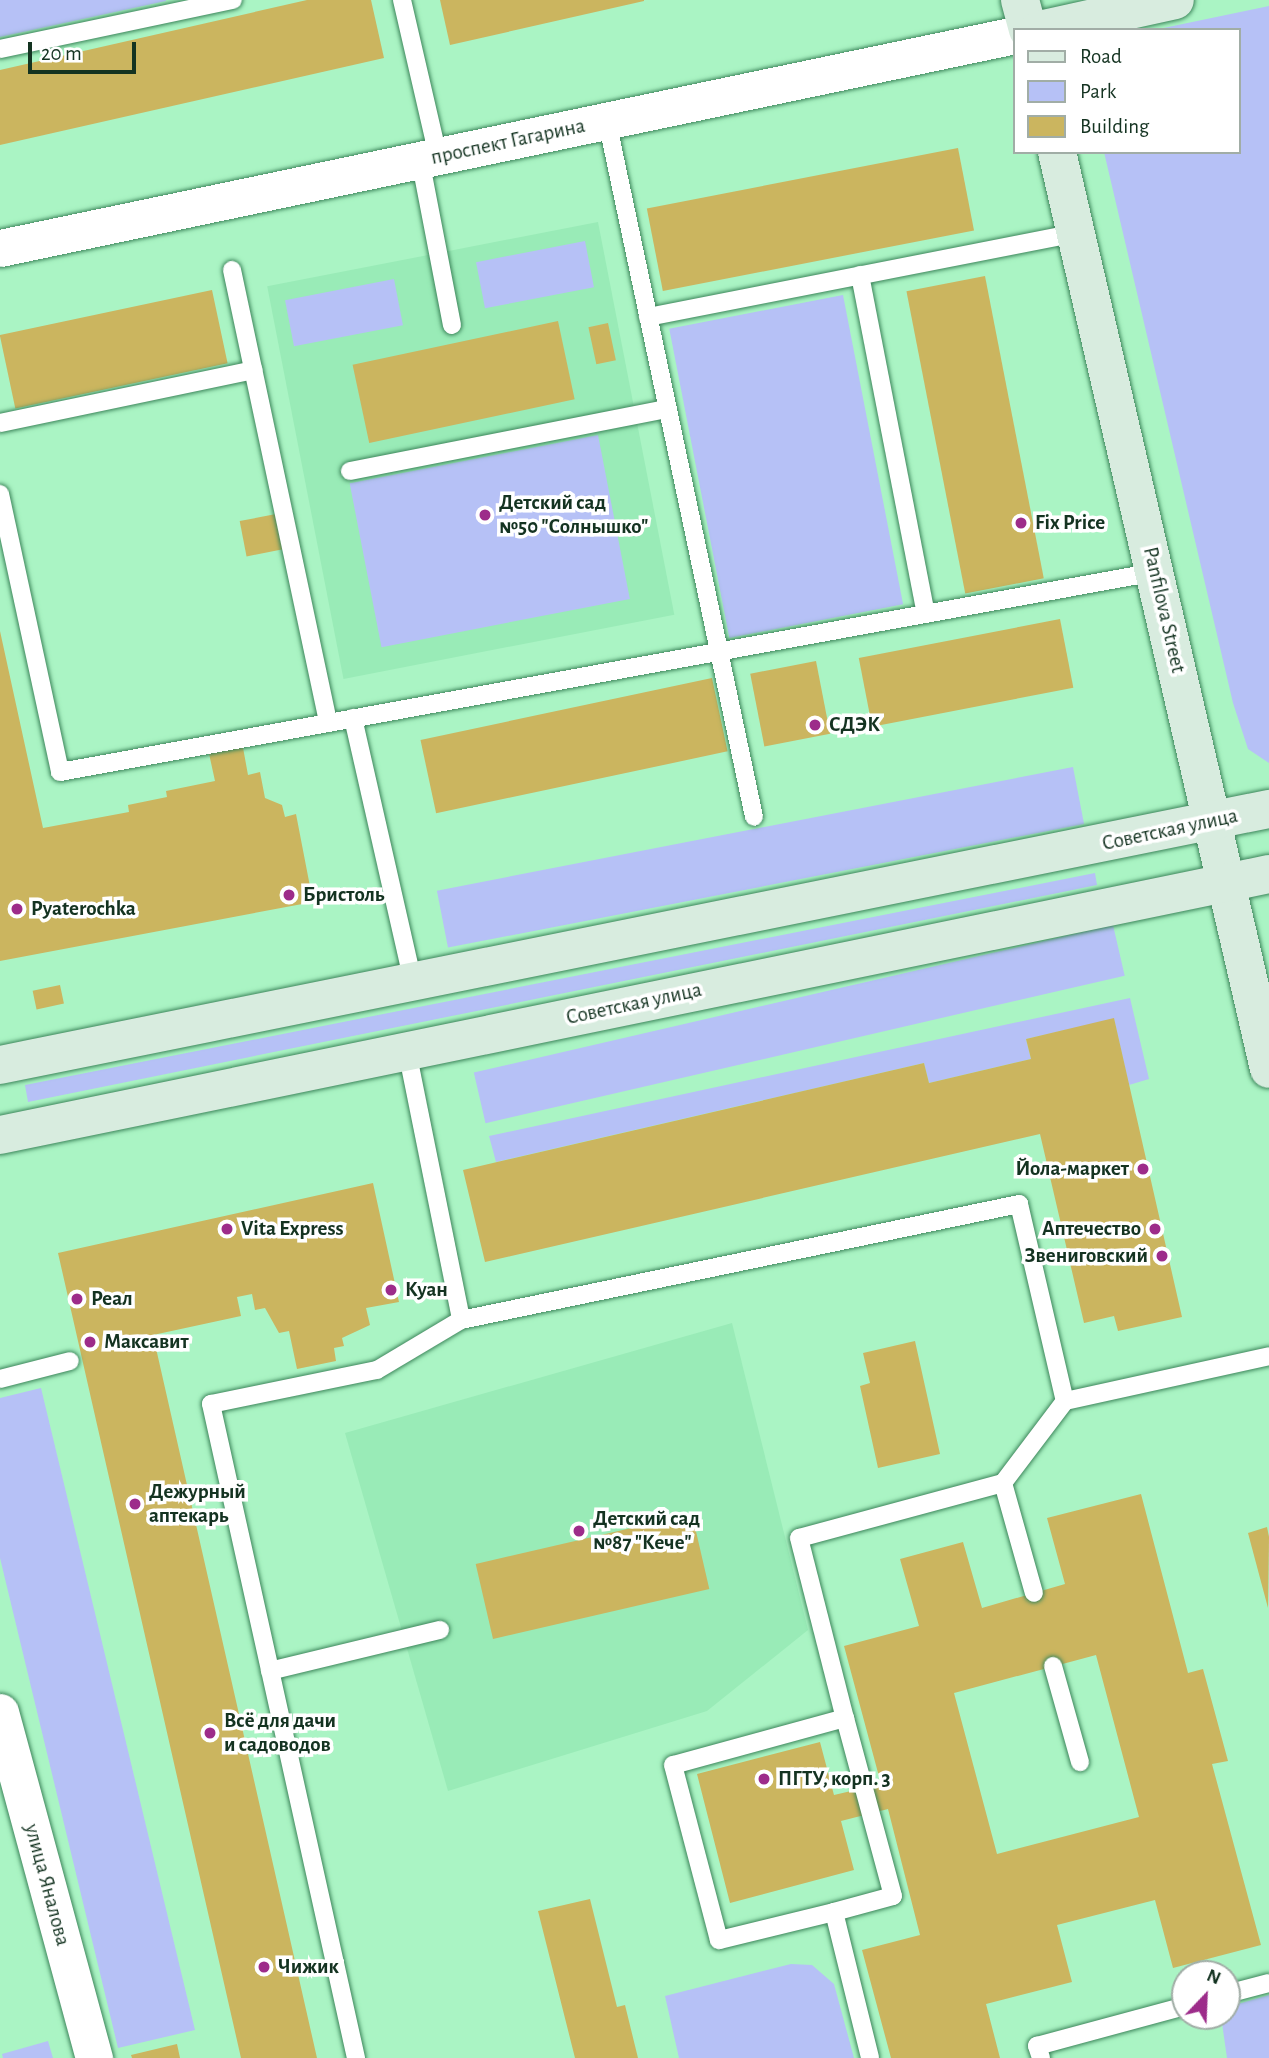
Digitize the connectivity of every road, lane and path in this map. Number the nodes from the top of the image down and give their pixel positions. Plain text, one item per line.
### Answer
1 (233, 0) edge
2 (402, 0) edge
3 (1020, 0) edge
4 (1175, 0) edge
5 (1027, 28) edge
6 (1048, 28) edge
7 (1014, 35) edge
8 (0, 49) edge
9 (607, 121) junction
10 (1057, 154) edge
11 (429, 158) junction
12 (1076, 233) junction
13 (0, 248) edge
14 (232, 270) dead end
15 (860, 275) junction
16 (649, 317) junction
17 (452, 325) dead end
18 (254, 370) junction
19 (667, 409) junction
20 (0, 423) edge
21 (350, 471) dead end
22 (0, 494) edge
23 (1156, 572) junction
24 (926, 614) junction
25 (719, 652) junction
26 (353, 718) junction
27 (328, 723) junction
28 (1269, 809) edge
29 (754, 817) dead end
30 (1214, 820) junction
31 (1269, 874) edge
32 (1227, 882) junction
33 (413, 982) junction
34 (407, 1051) junction
35 (0, 1065) edge
36 (1269, 1069) edge
37 (0, 1135) edge
38 (461, 1320) junction
39 (1269, 1356) edge
40 (70, 1361) dead end
41 (0, 1379) edge
42 (1065, 1401) junction
43 (1003, 1483) junction
44 (1034, 1593) dead end
45 (440, 1630) dead end
46 (1053, 1666) dead end
47 (270, 1671) junction
48 (0, 1712) edge
49 (845, 1718) junction
50 (1080, 1762) dead end
51 (12, 1801) edge
52 (834, 1912) junction
53 (1269, 1983) edge
54 (1241, 1990) edge
55 (1171, 2010) edge
56 (94, 2058) edge
57 (356, 2058) edge
58 (870, 2058) edge
59 (1041, 2058) edge

1 - 8 lane
2 - 11 lane
3 - 5 main road
4 - 6 main road
7 - 9 street, проспект Гагарина
9 - 11 street, проспект Гагарина
9 - 16 lane
10 - 12 main road, Panfilova Street
11 - 13 street, проспект Гагарина
11 - 17 lane
12 - 15 lane
12 - 23 main road, Panfilova Street
14 - 18 lane
15 - 16 lane
15 - 24 lane
16 - 19 lane
18 - 20 lane
18 - 27 lane
19 - 21 lane
19 - 25 lane
22 - 27 lane
23 - 24 lane
23 - 30 main road, Panfilova Street
24 - 25 lane
25 - 26 lane
25 - 29 lane
26 - 27 lane
26 - 33 lane
28 - 30 main road, Советская улица
30 - 32 main road, Panfilova Street
30 - 33 main road, Советская улица
31 - 32 main road, Советская улица
32 - 34 main road, Советская улица
32 - 36 main road, Panfilova Street
33 - 35 main road, Советская улица
34 - 37 main road, Советская улица
34 - 38 lane
38 - 42 lane
38 - 47 lane
39 - 42 lane
40 - 41 lane
42 - 43 lane
43 - 44 lane
43 - 49 lane
45 - 47 lane
46 - 50 lane
47 - 57 lane
48 - 51 street, улица Яналова
49 - 52 lane
49 - 52 lane
51 - 56 street, улица Яналова
52 - 58 lane
53 - 54 lane
55 - 59 lane

